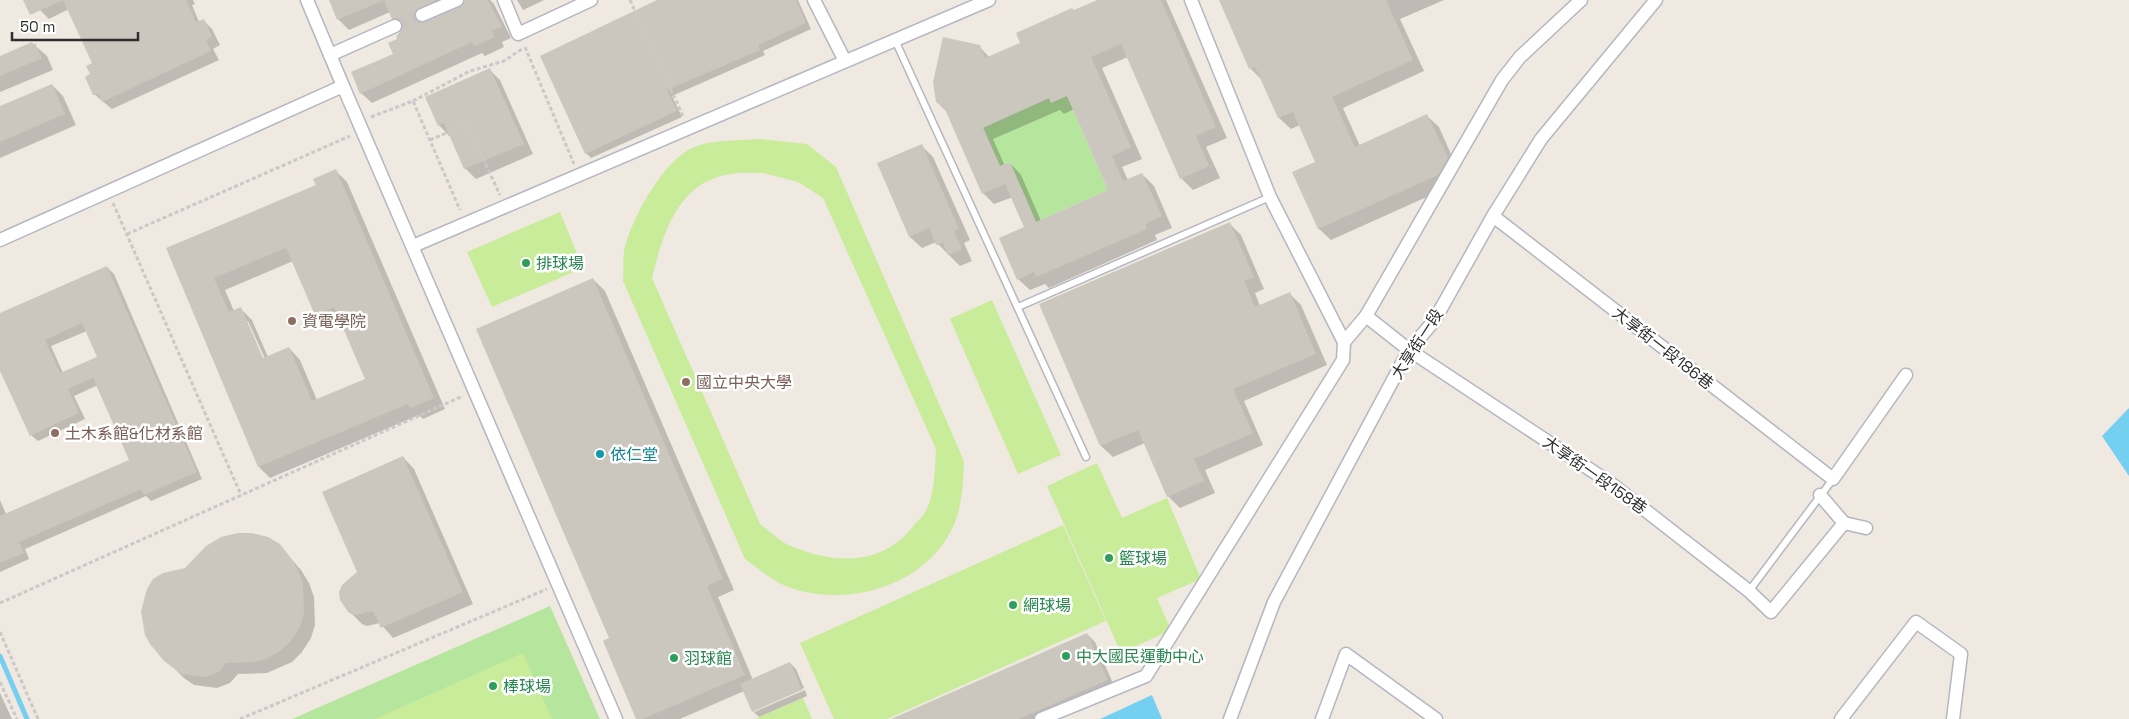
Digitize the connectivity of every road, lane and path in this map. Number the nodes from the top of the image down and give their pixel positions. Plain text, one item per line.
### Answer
1 (307, 0) edge
2 (457, 0) edge
3 (504, 0) edge
4 (592, 0) edge
5 (630, 0) edge
6 (814, 0) edge
7 (989, 0) edge
8 (1191, 0) edge
9 (1581, 0) edge
10 (1656, 0) edge
11 (422, 15) tunnel mouth
12 (395, 26) tunnel mouth
13 (518, 34) junction
14 (895, 40) junction
15 (525, 47) junction
16 (330, 55) junction
17 (845, 61) junction
18 (343, 86) junction
19 (413, 101) junction
20 (360, 126) junction
21 (688, 128) junction
22 (430, 140) junction
23 (579, 175) junction
24 (109, 192) junction
25 (1270, 197) junction
26 (506, 206) junction
27 (1493, 216) junction
28 (466, 224) junction
29 (127, 234) junction
30 (0, 240) edge
31 (412, 246) junction
32 (1018, 307) junction
33 (1366, 316) junction
34 (1344, 342) junction
35 (1409, 350) junction
36 (1906, 375) dead end
37 (475, 391) junction
38 (1086, 456) dead end
39 (1833, 479) junction
40 (241, 495) junction
41 (1820, 495) junction
42 (1844, 522) junction
43 (1866, 528) dead end
44 (559, 584) junction
45 (1749, 591) junction
46 (0, 603) edge
47 (0, 632) edge
48 (0, 682) edge
49 (17, 719) edge
50 (38, 719) edge
51 (240, 719) edge
52 (616, 719) edge
53 (1041, 719) edge
54 (1230, 719) edge
55 (1322, 719) edge
56 (1436, 719) edge
57 (1841, 719) edge
58 (1954, 719) edge

1 - 16 street
2 - 11 street
3 - 13 street
4 - 13 street
5 - 21 path
6 - 17 street
7 - 14 street
8 - 25 street
9 - 33 street
10 - 27 street, 大享街一段
12 - 16 street
13 - 15 path
14 - 17 street
14 - 32 lane
15 - 19 path
15 - 23 path
16 - 18 street
17 - 21 street
18 - 20 street
18 - 24 street
19 - 20 path
19 - 22 path
20 - 29 path
20 - 31 street
21 - 23 street
22 - 26 path
22 - 28 path
23 - 26 street
24 - 29 path
24 - 30 street
25 - 32 lane
25 - 34 street
26 - 28 street
27 - 35 street, 大享街一段
27 - 39 street, 大享街一段186巷
28 - 31 street
29 - 40 path
31 - 37 street
32 - 38 lane
33 - 34 street
33 - 35 street, 大享街一段158巷
34 - 53 street
35 - 45 street, 大享街一段158巷
35 - 54 street, 大享街一段
36 - 39 street
37 - 40 path
37 - 44 street
39 - 41 lane
40 - 46 path
41 - 42 street
41 - 45 lane
42 - 43 street
42 - 45 street, 大享街一段158巷
44 - 51 path
44 - 52 street
47 - 50 path
48 - 49 path
55 - 56 street
57 - 58 street

